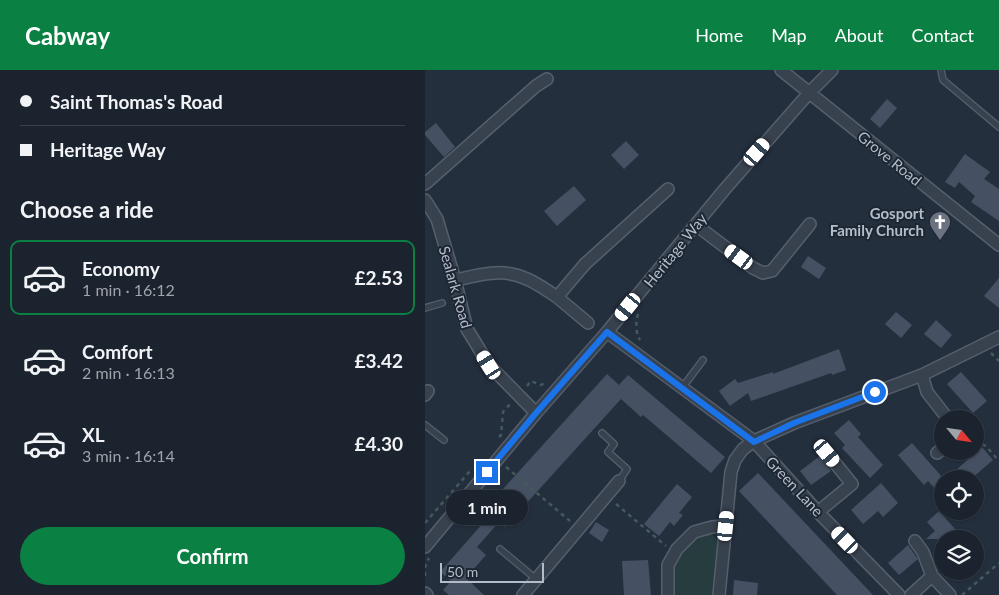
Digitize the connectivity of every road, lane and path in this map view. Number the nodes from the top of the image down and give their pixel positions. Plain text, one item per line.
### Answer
1 (781, 70) edge
2 (831, 70) edge
3 (941, 70) edge
4 (547, 79) dead end
5 (809, 93) junction
6 (999, 127) edge
7 (425, 184) edge
8 (669, 189) dead end
9 (425, 200) edge
10 (810, 224) dead end
11 (696, 225) junction
12 (999, 245) edge
13 (455, 280) junction
14 (557, 297) junction
15 (442, 303) dead end
16 (425, 308) edge
17 (587, 323) dead end
18 (607, 332) junction
19 (999, 337) edge
20 (703, 360) dead end
21 (922, 375) junction
22 (682, 388) junction
23 (941, 410) edge
24 (503, 412) dead end
25 (536, 413) junction
26 (425, 425) edge
27 (602, 433) dead end
28 (444, 440) dead end
29 (496, 440) dead end
30 (754, 442) junction
31 (984, 445) edge
32 (827, 453) dead end
33 (511, 461) dead end
34 (999, 461) edge
35 (472, 468) dead end
36 (619, 481) joint
37 (606, 496) junction
38 (818, 512) junction
39 (425, 523) edge
40 (726, 526) junction
41 (579, 528) junction
42 (915, 541) dead end
43 (425, 547) edge
44 (500, 549) dead end
45 (674, 553) junction
46 (999, 563) edge
47 (932, 576) junction
48 (536, 580) junction
49 (523, 595) edge
50 (668, 595) edge
51 (719, 595) edge
52 (899, 595) edge
53 (911, 595) edge
54 (950, 595) edge
55 (962, 595) edge

1 - 5 street, Grove Road
2 - 5 street, Heritage Way
3 - 6 lane
4 - 7 street
5 - 11 street, Heritage Way
5 - 12 street, Grove Road
8 - 14 street
9 - 13 street, Sealark Road
10 - 11 street
11 - 18 street, Heritage Way
13 - 14 street
13 - 25 street, Sealark Road
14 - 17 street
15 - 16 lane
18 - 22 street, Green Lane
18 - 25 street, Heritage Way
19 - 21 street
20 - 22 lane
21 - 23 street
21 - 30 street
22 - 30 street, Green Lane
24 - 29 path
25 - 43 street, Heritage Way
26 - 28 lane
27 - 36 lane
30 - 38 street, Green Lane
30 - 40 street
31 - 34 path
32 - 38 street
33 - 41 path
35 - 39 path
36 - 37 street
37 - 41 street
37 - 45 path
38 - 52 street, Green Lane
40 - 45 street
40 - 51 street
41 - 48 street
42 - 47 street
44 - 48 lane
45 - 50 street
46 - 55 path
47 - 53 street
47 - 54 street
48 - 49 street

